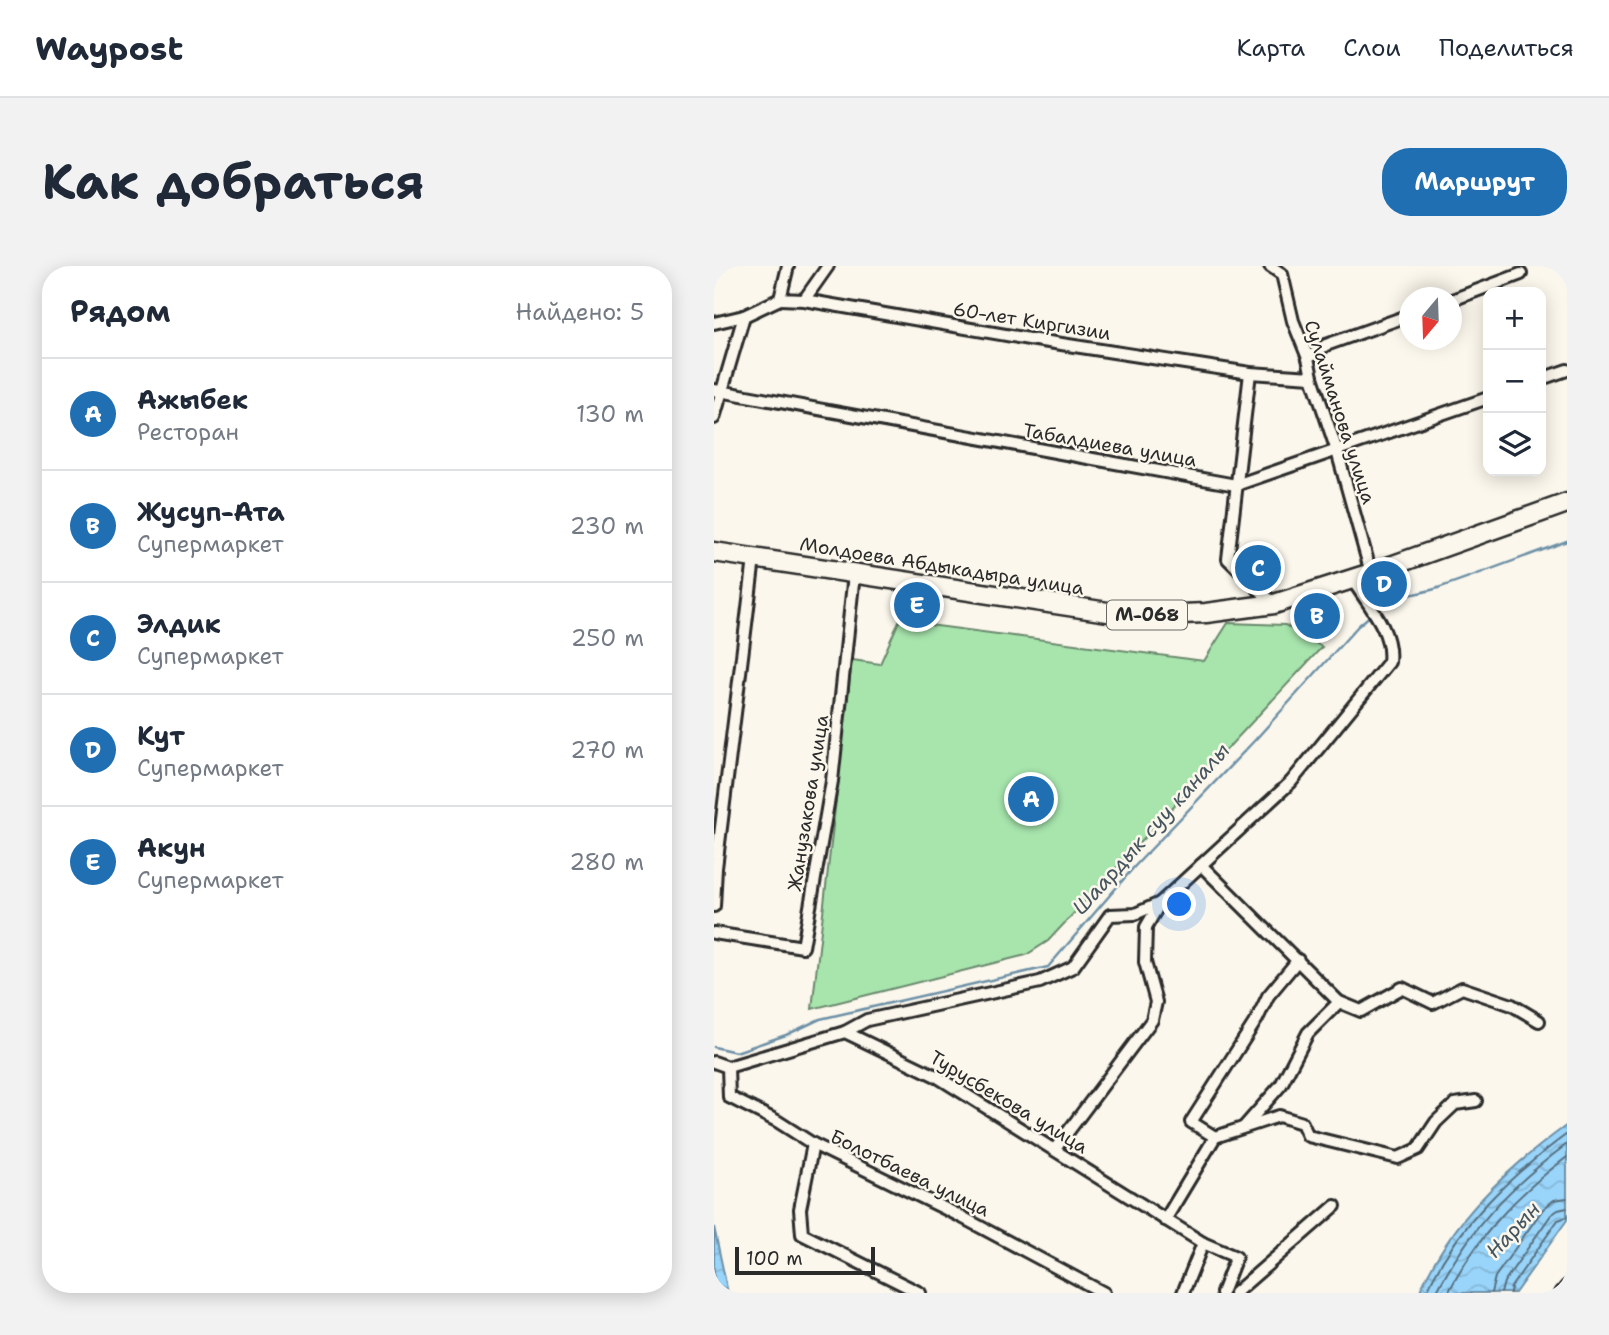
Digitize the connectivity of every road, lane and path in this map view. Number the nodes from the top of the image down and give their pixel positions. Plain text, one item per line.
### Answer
1 (788, 266) edge
2 (828, 266) edge
3 (1270, 266) edge
4 (1285, 270) edge
5 (1521, 274) dead end
6 (1462, 296) edge
7 (780, 299) junction
8 (804, 300) junction
9 (744, 316) junction
10 (1399, 319) edge
11 (714, 323) edge
12 (1308, 358) junction
13 (1567, 370) edge
14 (1250, 373) junction
15 (1312, 377) junction
16 (1546, 377) edge
17 (718, 391) edge
18 (1483, 400) edge
19 (714, 418) edge
20 (1337, 452) junction
21 (1236, 485) junction
22 (1567, 503) edge
23 (714, 552) edge
24 (754, 559) junction
25 (1371, 573) junction
26 (854, 575) junction
27 (1352, 579) junction
28 (1274, 604) junction
29 (1201, 865) junction
30 (1160, 903) junction
31 (714, 906) edge
32 (714, 933) edge
33 (1298, 960) junction
34 (1339, 1002) junction
35 (1539, 1021) dead end
36 (845, 1032) junction
37 (714, 1062) edge
38 (728, 1067) junction
39 (1476, 1101) dead end
40 (1244, 1127) junction
41 (1215, 1137) junction
42 (813, 1144) junction
43 (1055, 1149) junction
44 (1335, 1206) dead end
45 (1166, 1220) junction
46 (1203, 1243) junction
47 (1567, 1286) edge
48 (920, 1293) edge
49 (1104, 1293) edge
50 (1183, 1293) edge
51 (1222, 1293) edge
52 (1235, 1293) edge
53 (1561, 1293) edge

1 - 7 street
2 - 8 street
3 - 4 street, Сулайманова улица
4 - 12 street, Сулайманова улица
5 - 6 street
7 - 8 street, 60-лет Киргизии
7 - 9 street
8 - 14 street, 60-лет Киргизии
9 - 11 street
9 - 17 street
10 - 12 street
12 - 15 street, Сулайманова улица
13 - 16 street
14 - 15 street, 60-лет Киргизии
14 - 21 street
15 - 20 street, Сулайманова улица
17 - 19 street
17 - 21 street, Табалдиева улица
18 - 20 street, Табалдиева улица
20 - 21 street, Табалдиева улица
20 - 25 street, Сулайманова улица
21 - 28 street
22 - 25 main road, Молдоева Абдыкадыра улица / М-068
23 - 24 main road, Молдоева Абдыкадыра улица / М-068
24 - 26 main road, Молдоева Абдыкадыра улица / М-068
24 - 31 street
25 - 27 main road, Молдоева Абдыкадыра улица / М-068
26 - 28 main road, Молдоева Абдыкадыра улица / М-068
26 - 32 street, Жанузакова улица
27 - 28 main road, Молдоева Абдыкадыра улица / М-068
27 - 29 street
29 - 30 street
29 - 33 street
30 - 36 street
30 - 43 street
33 - 34 street
33 - 41 street
34 - 35 street
34 - 40 street
36 - 38 street
36 - 43 street, Турусбекова улица
37 - 38 street
38 - 42 street, Болотбаева улица
39 - 40 street
40 - 41 street
41 - 45 street
42 - 48 street
42 - 49 street, Болотбаева улица
43 - 45 street, Турусбекова улица
44 - 52 street
45 - 46 street, Турусбекова улица
46 - 50 street
46 - 51 street, Турусбекова улица
47 - 53 street

